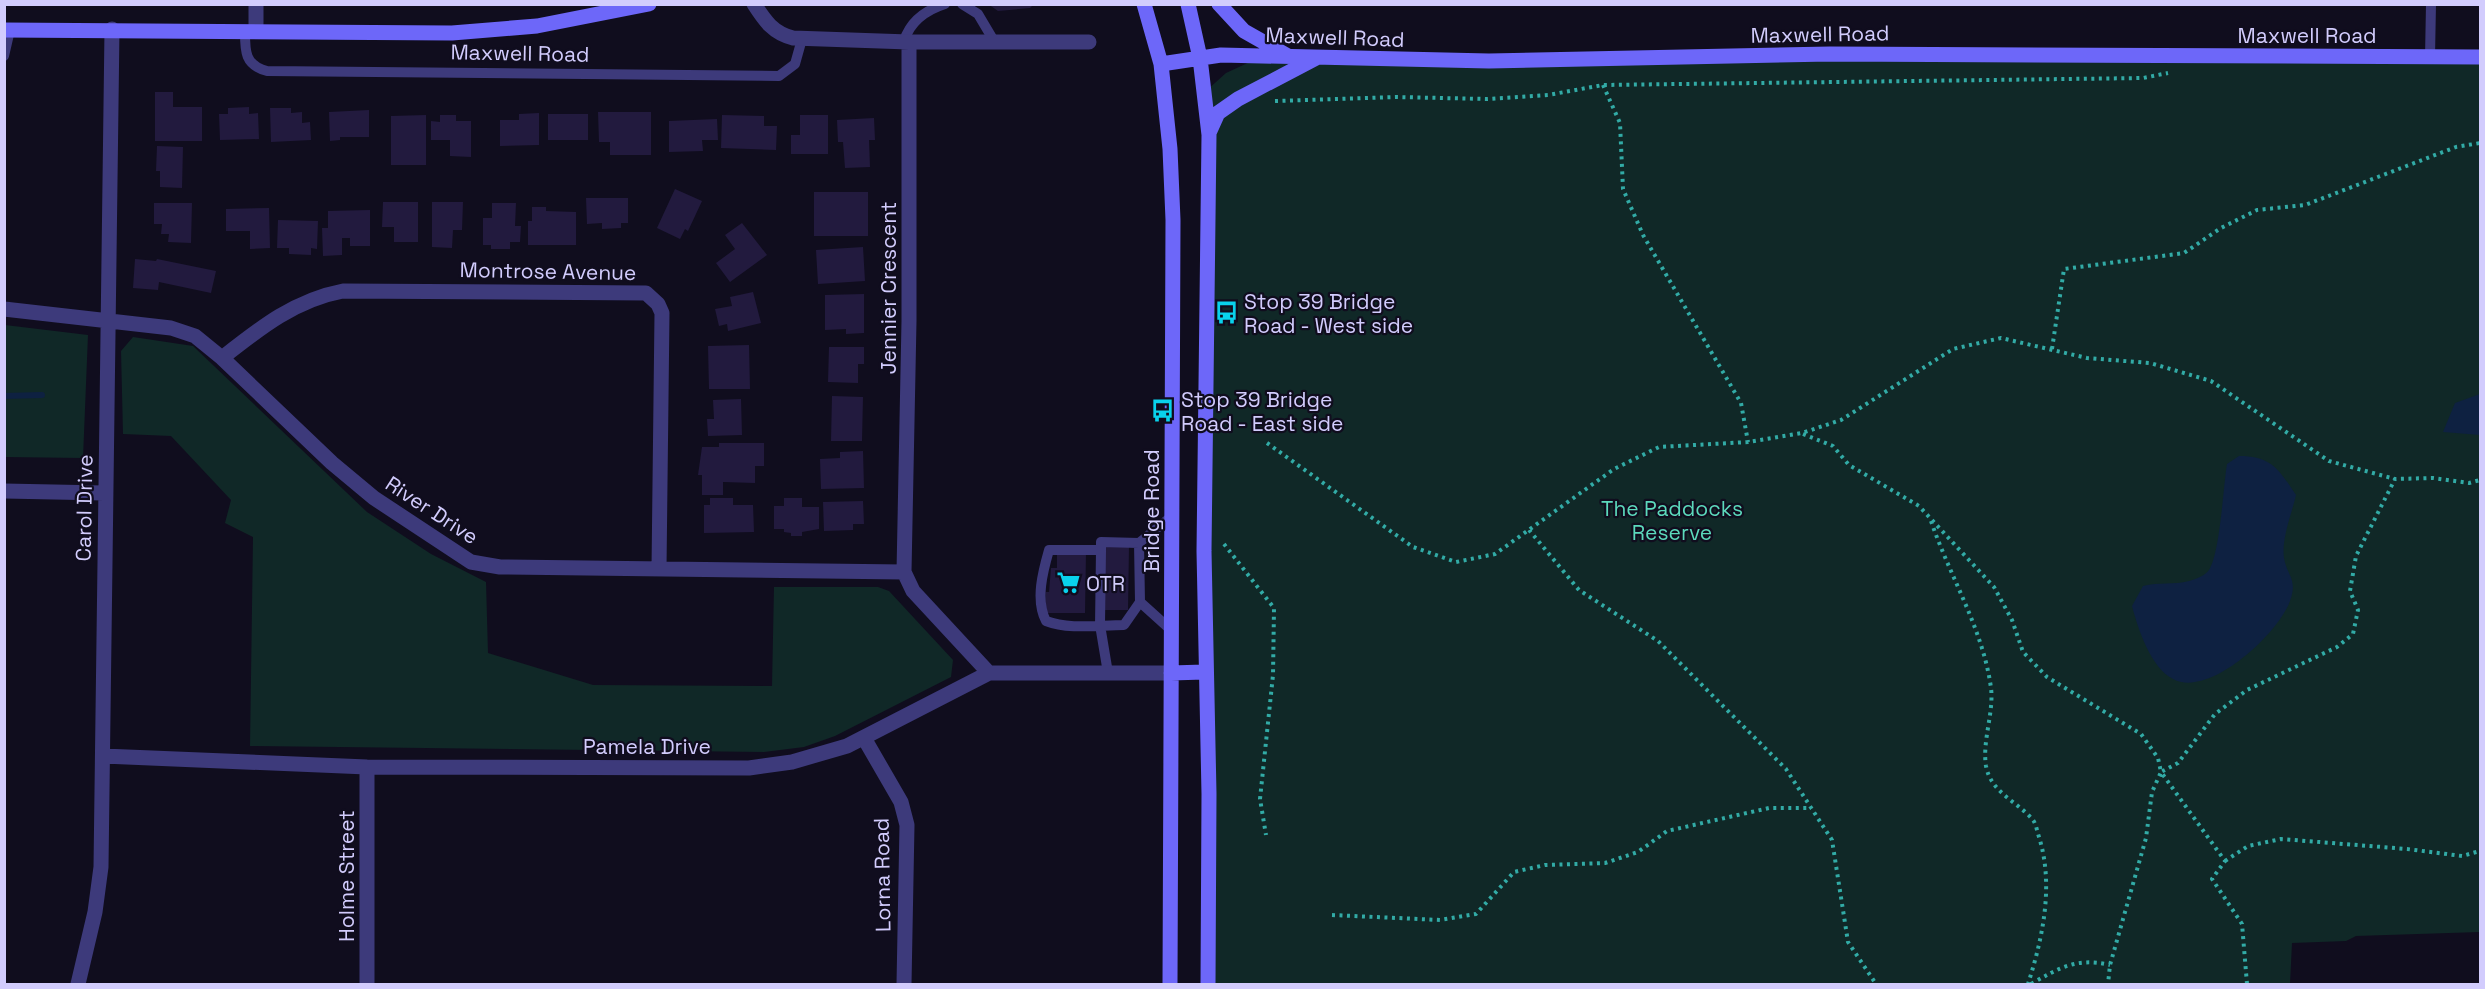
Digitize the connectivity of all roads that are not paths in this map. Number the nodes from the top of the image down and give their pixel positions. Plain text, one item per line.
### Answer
1 (256, 4) edge
2 (606, 4) edge
3 (649, 4) edge
4 (754, 4) edge
5 (945, 4) edge
6 (962, 4) edge
7 (1144, 4) edge
8 (1188, 4) edge
9 (1219, 4) edge
10 (2432, 4) edge
11 (585, 16) junction
12 (112, 29) junction
13 (7, 30) edge
14 (250, 30) junction
15 (802, 39) junction
16 (907, 41) junction
17 (994, 41) junction
18 (1089, 42) dead end
19 (4, 56) edge
20 (1289, 57) junction
21 (2430, 57) junction
22 (2481, 57) edge
23 (1200, 58) junction
24 (1317, 58) junction
25 (1161, 64) junction
26 (1209, 135) junction
27 (4, 309) edge
28 (108, 322) junction
29 (222, 358) junction
30 (4, 491) edge
31 (104, 493) junction
32 (1172, 516) junction
33 (1140, 543) junction
34 (1101, 550) junction
35 (659, 569) junction
36 (904, 572) junction
37 (1140, 602) junction
38 (1100, 625) junction
39 (1171, 630) junction
40 (1204, 672) junction
41 (989, 673) junction
42 (1108, 673) junction
43 (1171, 673) junction
44 (864, 738) junction
45 (103, 756) junction
46 (367, 767) junction
47 (78, 984) edge
48 (367, 984) edge
49 (904, 984) edge
50 (1170, 984) edge
51 (1208, 984) edge

1 - 14 street
2 - 11 main road, Maxwell Road
3 - 11 main road, Maxwell Road
4 - 15 street
5 - 16 lane
6 - 17 lane
7 - 25 main road, Bridge Road
8 - 23 main road
9 - 20 main road
10 - 21 lane
11 - 14 main road, Maxwell Road
12 - 13 main road, Maxwell Road
12 - 14 main road, Maxwell Road
12 - 28 street, Carol Drive
13 - 19 lane, Maxwell Road
14 - 15 lane, Maxwell Road
15 - 16 street
16 - 17 street
16 - 36 street, Jennier Crescent
17 - 18 street
20 - 23 main road, Maxwell Road
20 - 24 main road, Maxwell Road
21 - 22 main road, Maxwell Road
21 - 24 main road, Maxwell Road
23 - 25 main road, Maxwell Road
23 - 26 main road
24 - 26 main road
25 - 32 main road, Bridge Road
26 - 40 main road
27 - 28 street, River Drive
28 - 29 street, River Drive
28 - 31 street, Carol Drive
29 - 35 street, River Drive
29 - 35 street, Montrose Avenue
30 - 31 street
31 - 45 street, Carol Drive
32 - 33 lane
32 - 39 main road, Bridge Road
33 - 34 lane
33 - 37 lane
34 - 38 lane
34 - 38 lane
35 - 36 street, River Drive
36 - 41 street
37 - 38 lane
37 - 39 lane
38 - 42 lane
39 - 43 main road, Bridge Road
40 - 43 main road
40 - 51 main road
41 - 42 street, Pamela Drive
41 - 44 street, Pamela Drive
42 - 43 street, Pamela Drive
43 - 50 main road, Bridge Road
44 - 46 street, Pamela Drive
44 - 49 street, Lorna Road
45 - 46 street, Pamela Drive
45 - 47 street, Carol Drive
46 - 48 street, Holme Street

